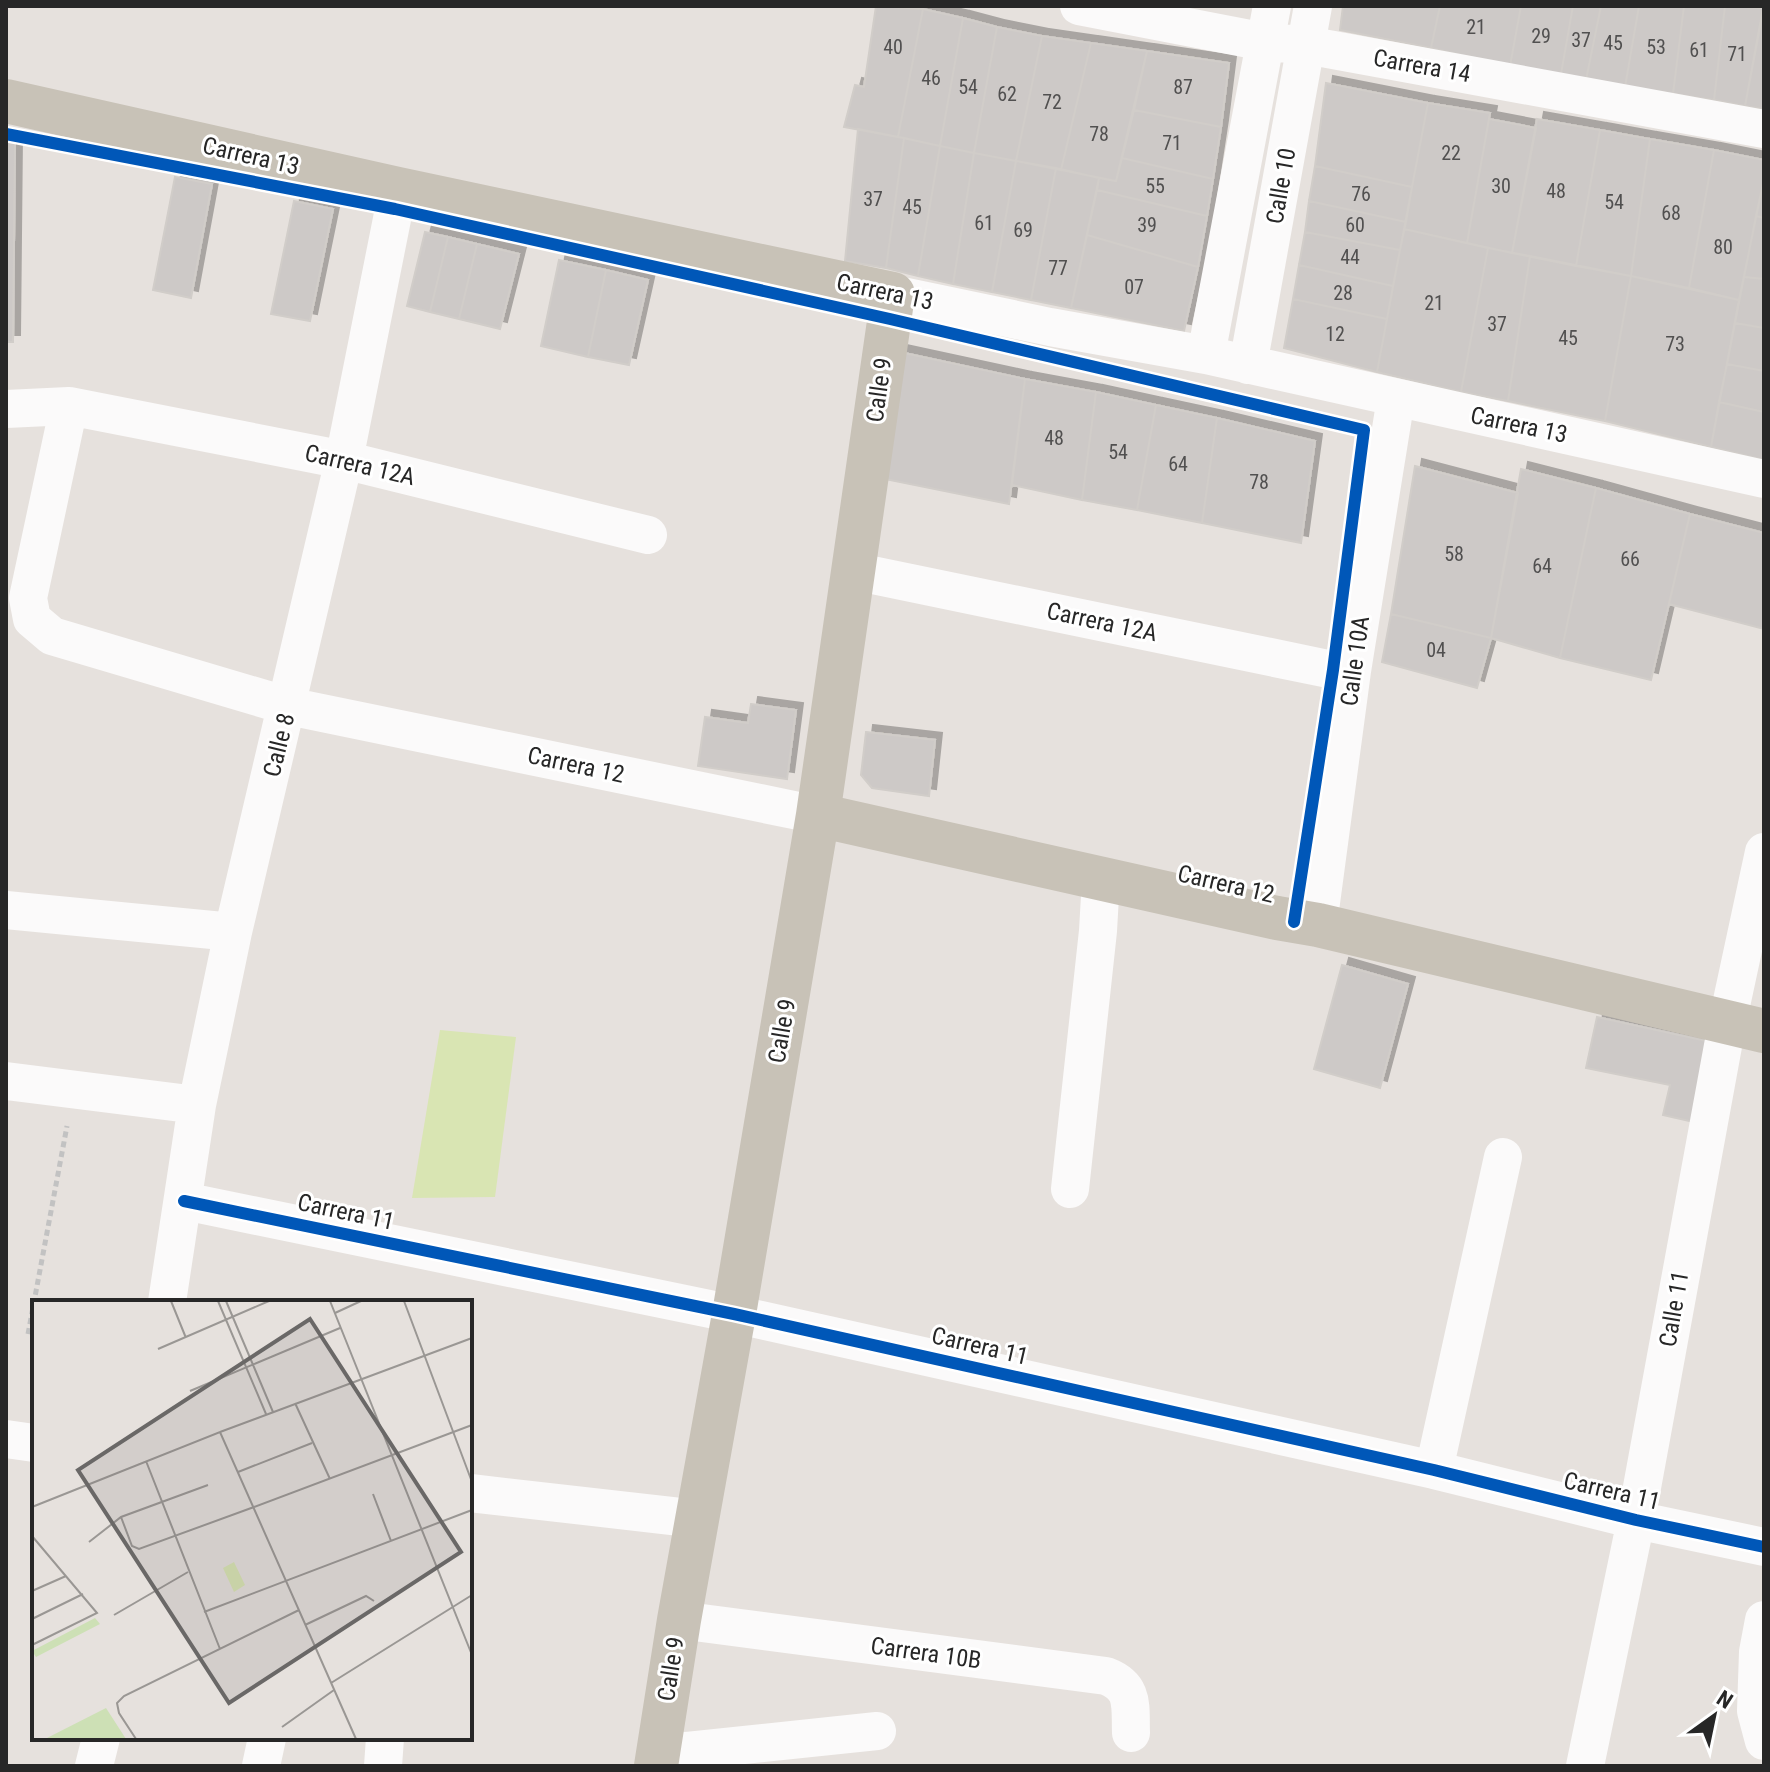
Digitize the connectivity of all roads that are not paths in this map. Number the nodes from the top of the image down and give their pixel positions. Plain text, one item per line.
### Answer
1 (1079, 6) edge
2 (1313, 6) edge
3 (1268, 24) edge
4 (1306, 45) junction
5 (6, 101) edge
6 (1764, 129) edge
7 (398, 189) junction
8 (893, 294) junction
9 (1206, 355) junction
10 (1248, 365) junction
11 (1396, 398) junction
12 (69, 406) junction
13 (6, 409) edge
14 (344, 460) junction
15 (1764, 479) edge
16 (648, 535) dead end
17 (853, 571) junction
18 (1352, 671) junction
19 (288, 706) junction
20 (818, 815) junction
21 (1764, 852) edge
22 (1101, 878) junction
23 (6, 910) edge
24 (1318, 925) junction
25 (233, 932) junction
26 (1745, 1027) edge
27 (6, 1081) edge
28 (197, 1105) junction
29 (1503, 1157) dead end
30 (1070, 1189) dead end
31 (184, 1201) junction
32 (167, 1300) edge
33 (734, 1314) junction
34 (6, 1439) edge
35 (32, 1443) edge
36 (1434, 1470) junction
37 (472, 1493) edge
38 (698, 1519) junction
39 (1636, 1520) junction
40 (1764, 1547) edge
41 (679, 1620) junction
42 (1764, 1620) edge
43 (877, 1731) dead end
44 (1131, 1733) dead end
45 (100, 1740) edge
46 (267, 1740) edge
47 (385, 1740) edge
48 (1764, 1741) edge
49 (657, 1758) edge
50 (94, 1766) edge
51 (261, 1766) edge
52 (383, 1766) edge
53 (1585, 1766) edge

1 - 3 street, Carrera 14
2 - 4 street, Calle 10
3 - 4 street, Carrera 14
3 - 9 street, Calle 10
4 - 6 street, Carrera 14
4 - 10 street, Calle 10
5 - 7 main road, Carrera 13
7 - 8 main road, Carrera 13
7 - 14 street, Calle 8
8 - 9 street, Carrera 13
8 - 17 main road, Calle 9
9 - 10 street, Carrera 13
10 - 11 street, Carrera 13
11 - 15 street, Carrera 13
11 - 18 street, Calle 10A
12 - 13 street, Carrera 12A
12 - 14 street, Carrera 12A
12 - 19 street, Carrera 12
14 - 16 street, Carrera 12A
14 - 19 street, Calle 8
17 - 18 street, Carrera 12A
17 - 20 main road, Calle 9
18 - 24 street, Calle 10A
19 - 20 street, Carrera 12
19 - 25 street, Calle 8
20 - 22 main road, Carrera 12
20 - 33 main road, Calle 9
21 - 26 street, Calle 11
22 - 24 main road, Carrera 12
22 - 30 street
23 - 25 street
24 - 26 main road, Carrera 12
25 - 28 street, Calle 8
26 - 39 street, Calle 11
27 - 28 street
28 - 31 street, Calle 8
29 - 36 street
31 - 32 street, Calle 8
31 - 33 street, Carrera 11
33 - 36 street, Carrera 11
33 - 38 main road, Calle 9
34 - 35 street
36 - 39 street, Carrera 11
37 - 38 street
38 - 41 main road, Calle 9
39 - 40 street, Carrera 11
39 - 53 street, Calle 11
41 - 44 street, Carrera 10B
41 - 49 main road, Calle 9
42 - 48 street
43 - 49 street
45 - 50 street
46 - 51 street
47 - 52 street

